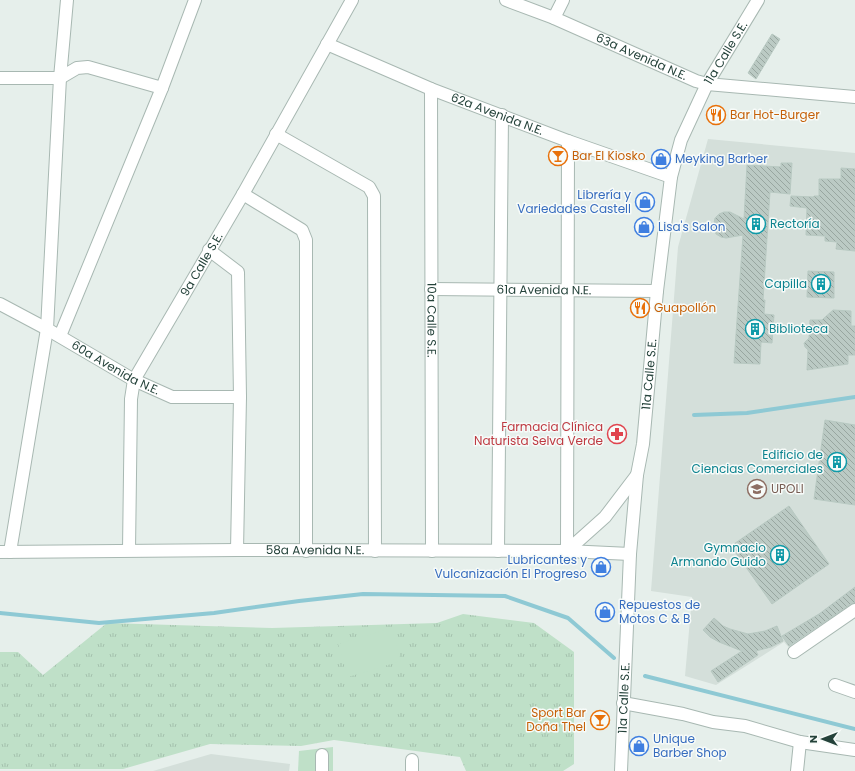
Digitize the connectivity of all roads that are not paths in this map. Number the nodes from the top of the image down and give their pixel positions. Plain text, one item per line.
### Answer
1 (67, 0) edge
2 (195, 0) edge
3 (352, 0) edge
4 (506, 0) edge
5 (563, 0) edge
6 (758, 0) edge
7 (554, 18) junction
8 (327, 44) junction
9 (0, 78) edge
10 (60, 78) junction
11 (707, 84) junction
12 (162, 88) junction
13 (431, 89) junction
14 (855, 97) edge
15 (502, 115) junction
16 (276, 134) junction
17 (568, 141) junction
18 (670, 177) junction
19 (243, 194) junction
20 (209, 250) junction
21 (430, 289) junction
22 (568, 289) junction
23 (500, 290) junction
24 (657, 291) junction
25 (0, 304) edge
26 (47, 329) junction
27 (60, 336) junction
28 (134, 380) junction
29 (240, 397) junction
30 (638, 475) junction
31 (129, 550) junction
32 (237, 550) junction
33 (306, 551) junction
34 (375, 551) junction
35 (432, 551) junction
36 (498, 551) junction
37 (566, 551) junction
38 (5, 552) edge
39 (630, 554) junction
40 (852, 616) edge
41 (794, 652) dead end
42 (835, 685) dead end
43 (855, 692) edge
44 (624, 703) junction
45 (800, 742) junction
46 (855, 750) edge
47 (322, 755) dead end
48 (322, 771) edge
49 (621, 771) edge
50 (797, 771) edge

1 - 10 street
2 - 12 street
3 - 8 street, 9a Calle S.E.
4 - 7 street, 63a Avenida N.E.
5 - 7 street
6 - 11 street, 11a Calle S.E.
7 - 11 street, 63a Avenida N.E.
8 - 13 street, 62a Avenida N.E.
8 - 16 street, 9a Calle S.E.
9 - 10 street
10 - 12 street
10 - 26 street
11 - 14 street, 63a Avenida N.E.
11 - 18 street, 11a Calle S.E.
12 - 27 street
13 - 15 street, 62a Avenida N.E.
13 - 21 street, 10a Calle S.E.
15 - 17 street, 62a Avenida N.E.
15 - 23 street
16 - 19 street, 9a Calle S.E.
16 - 34 street
17 - 18 street, 62a Avenida N.E.
17 - 22 street
18 - 24 street, 11a Calle S.E.
19 - 20 street, 9a Calle S.E.
19 - 33 street
20 - 28 street, 9a Calle S.E.
20 - 29 street
21 - 23 street, 61a Avenida N.E.
21 - 35 street, 10a Calle S.E.
22 - 23 street, 61a Avenida N.E.
22 - 24 street, 61a Avenida N.E.
22 - 37 street
23 - 36 street
24 - 30 street, 11a Calle S.E.
25 - 26 street, 60a Avenida N.E.
26 - 27 street, 60a Avenida N.E.
26 - 38 street
27 - 28 street, 60a Avenida N.E.
28 - 29 street, 60a Avenida N.E.
28 - 31 street, 9a Calle S.E.
29 - 32 street
30 - 37 street
30 - 39 street, 11a Calle S.E.
31 - 32 street, 58a Avenida N.E.
31 - 38 street, 58a Avenida N.E.
32 - 33 street, 58a Avenida N.E.
33 - 34 street, 58a Avenida N.E.
34 - 35 street, 58a Avenida N.E.
35 - 36 street, 58a Avenida N.E.
36 - 37 street, 58a Avenida N.E.
37 - 39 street, 58a Avenida N.E.
39 - 44 street, 11a Calle S.E.
40 - 41 street
42 - 43 street
44 - 45 street
44 - 49 street, 11a Calle S.E.
45 - 46 street
45 - 50 street
47 - 48 street

